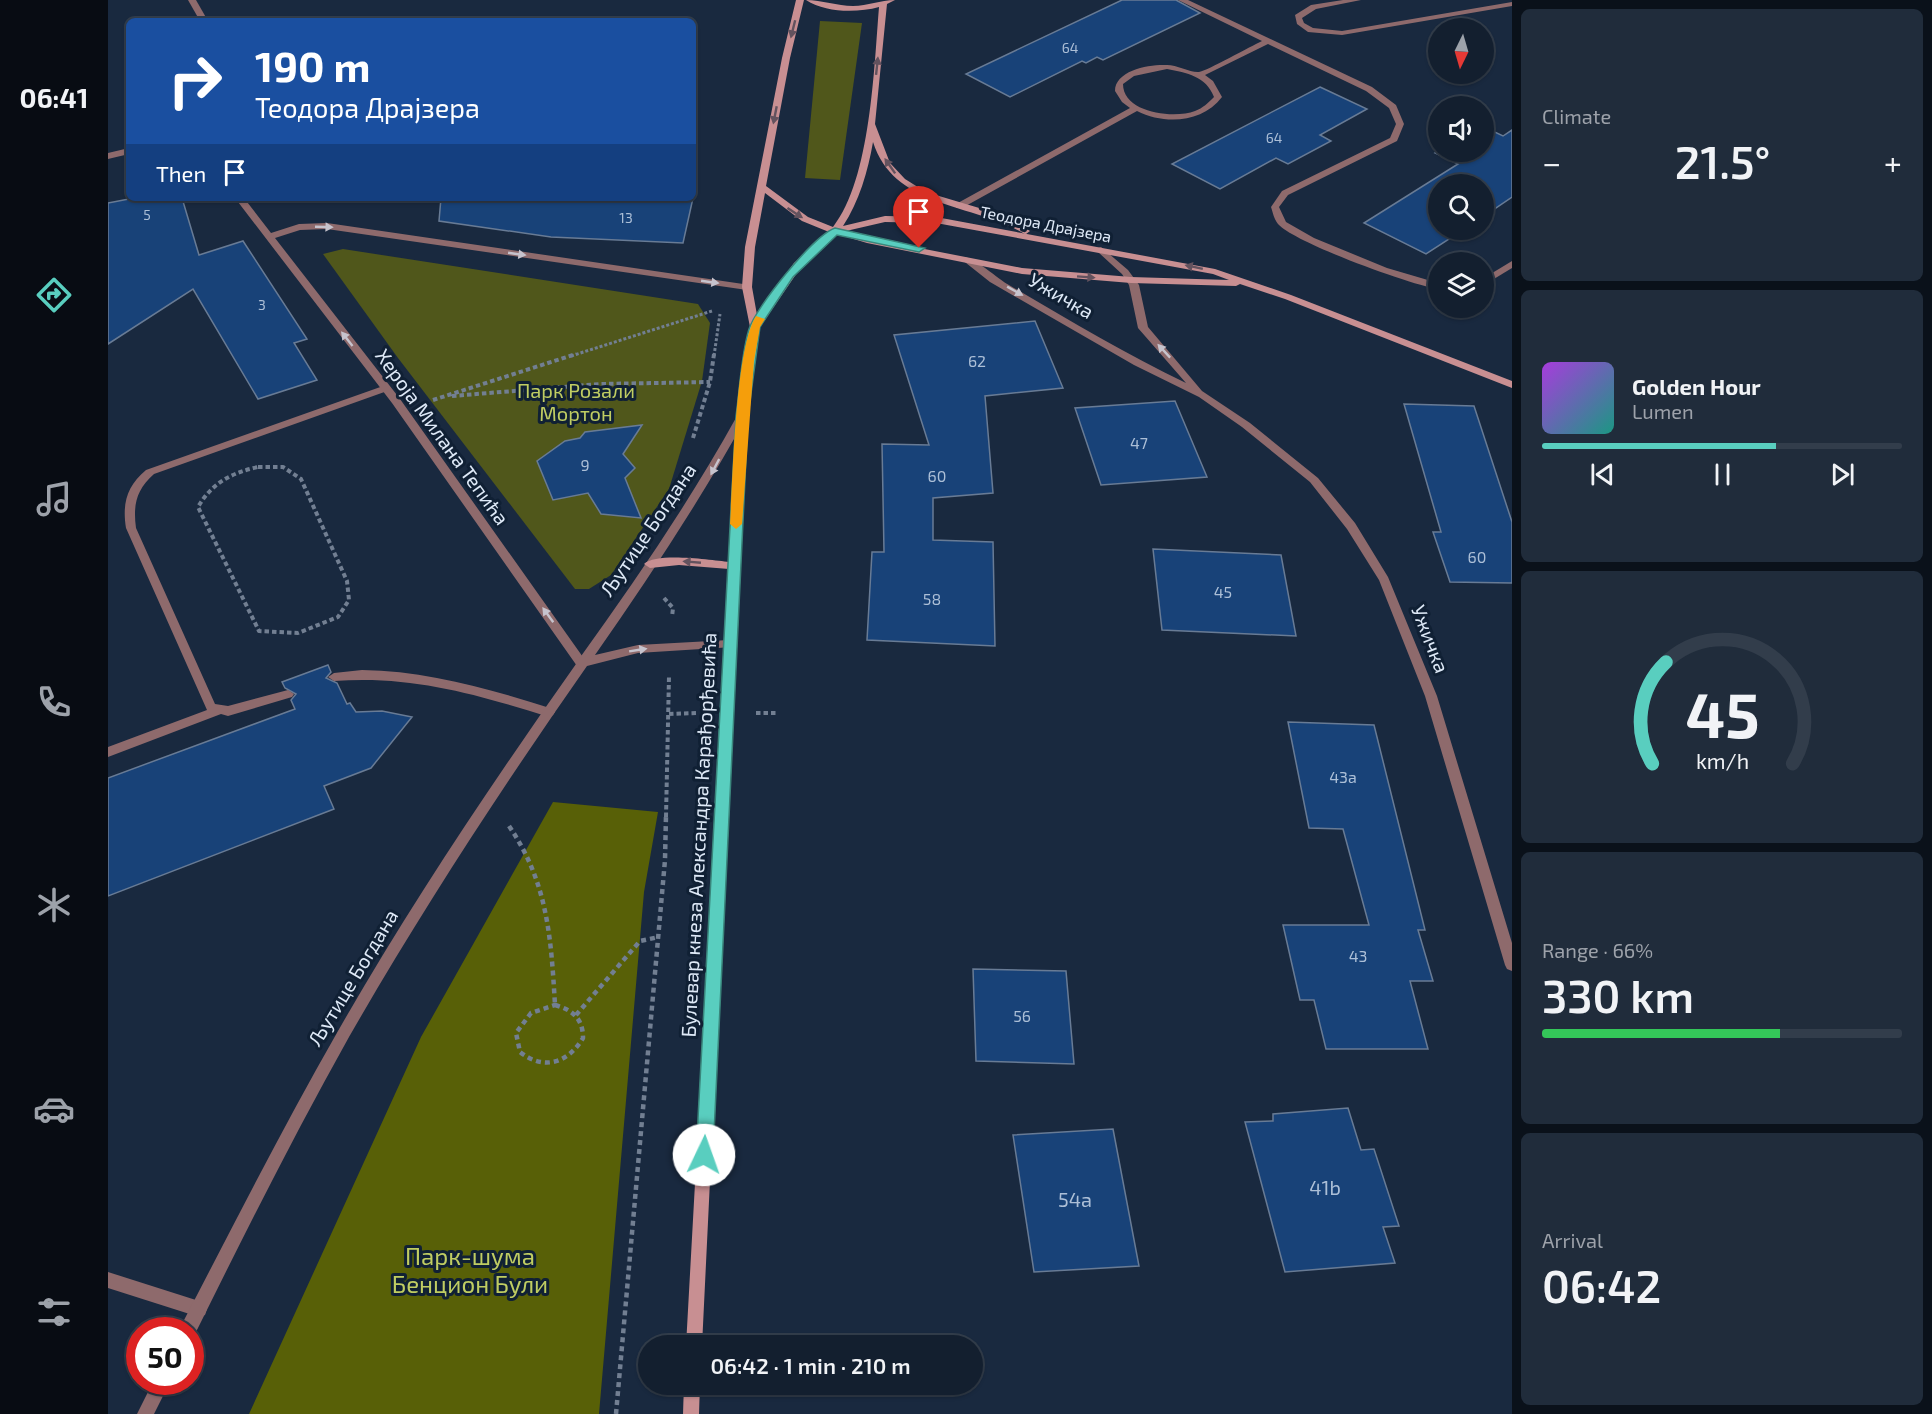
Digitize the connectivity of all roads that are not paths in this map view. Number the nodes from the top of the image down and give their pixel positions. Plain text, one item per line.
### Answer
1 (192, 0) edge
2 (800, 0) edge
3 (810, 0) edge
4 (1182, 0) edge
5 (1358, 0) edge
6 (887, 2) edge
7 (1512, 4) edge
8 (202, 18) edge
9 (1268, 41) junction
10 (1198, 75) junction
11 (1137, 108) junction
12 (871, 124) junction
13 (126, 152) edge
14 (108, 156) edge
15 (760, 186) junction
16 (241, 201) edge
17 (959, 206) junction
18 (835, 231) junction
19 (267, 237) junction
20 (1034, 237) junction
21 (1101, 250) junction
22 (966, 259) junction
23 (1512, 264) edge
24 (1494, 276) edge
25 (1131, 280) junction
26 (1250, 283) junction
27 (1428, 283) edge
28 (747, 287) junction
29 (755, 327) junction
30 (1512, 385) edge
31 (386, 388) junction
32 (1203, 395) junction
33 (742, 416) junction
34 (650, 564) junction
35 (734, 566) junction
36 (729, 644) junction
37 (581, 663) junction
38 (334, 677) dead end
39 (288, 694) dead end
40 (219, 710) junction
41 (549, 712) junction
42 (108, 752) edge
43 (1512, 965) edge
44 (108, 1280) edge
45 (198, 1309) junction
46 (194, 1317) edge
47 (695, 1335) edge
48 (155, 1395) edge
49 (692, 1395) edge
50 (145, 1414) edge
51 (691, 1414) edge

1 - 8 street
2 -> 15 main road, Булевар кнеза Александра Карађорђевића
3 - 6 main road
4 - 9 street
5 - 7 street
12 -> 6 main road, Булевар кнеза Александра Карађорђевића
9 - 10 street
9 - 27 street
10 - 11 street
10 - 11 street
11 - 17 street
17 -> 12 main road
12 - 18 main road, Булевар кнеза Александра Карађорђевића
13 - 14 street
15 -> 18 main road, Теодора Драјзера
15 - 28 main road, Булевар кнеза Александра Карађорђевића
16 - 19 street, Хероја Милана Тепића
17 - 20 main road
18 - 20 main road, Теодора Драјзера
18 - 22 main road, Теодора Драјзера
18 - 29 main road, Булевар кнеза Александра Карађорђевића
19 -> 28 street
31 -> 19 street, Хероја Милана Тепића
20 - 21 main road, Теодора Драјзера
21 - 25 street, Ужичка
26 -> 21 main road, Теодора Драјзера
22 -> 25 main road, Теодора Драјзера
22 -> 32 street, Ужичка
23 - 24 street
25 - 26 main road, Теодора Драјзера
32 -> 25 street, Ужичка
26 - 30 main road, Теодора Драјзера
28 - 29 main road, Булевар кнеза Александра Карађорђевића
29 - 33 main road, Булевар кнеза Александра Карађорђевића
37 -> 31 street, Хероја Милана Тепића
31 - 40 street
32 - 43 street, Ужичка
33 -> 34 street, Љутице Богдана
33 - 35 main road, Булевар кнеза Александра Карађорђевића
35 -> 34 main road
34 - 37 street, Љутице Богдана
35 - 36 main road, Булевар кнеза Александра Карађорђевића
37 -> 36 street
36 - 47 main road, Булевар кнеза Александра Карађорђевића
37 - 41 street, Љутице Богдана
38 - 41 street
39 - 40 street
40 - 42 street
41 - 45 street, Љутице Богдана
44 - 45 street
45 - 46 street, Љутице Богдана
48 - 50 street
49 - 51 main road

